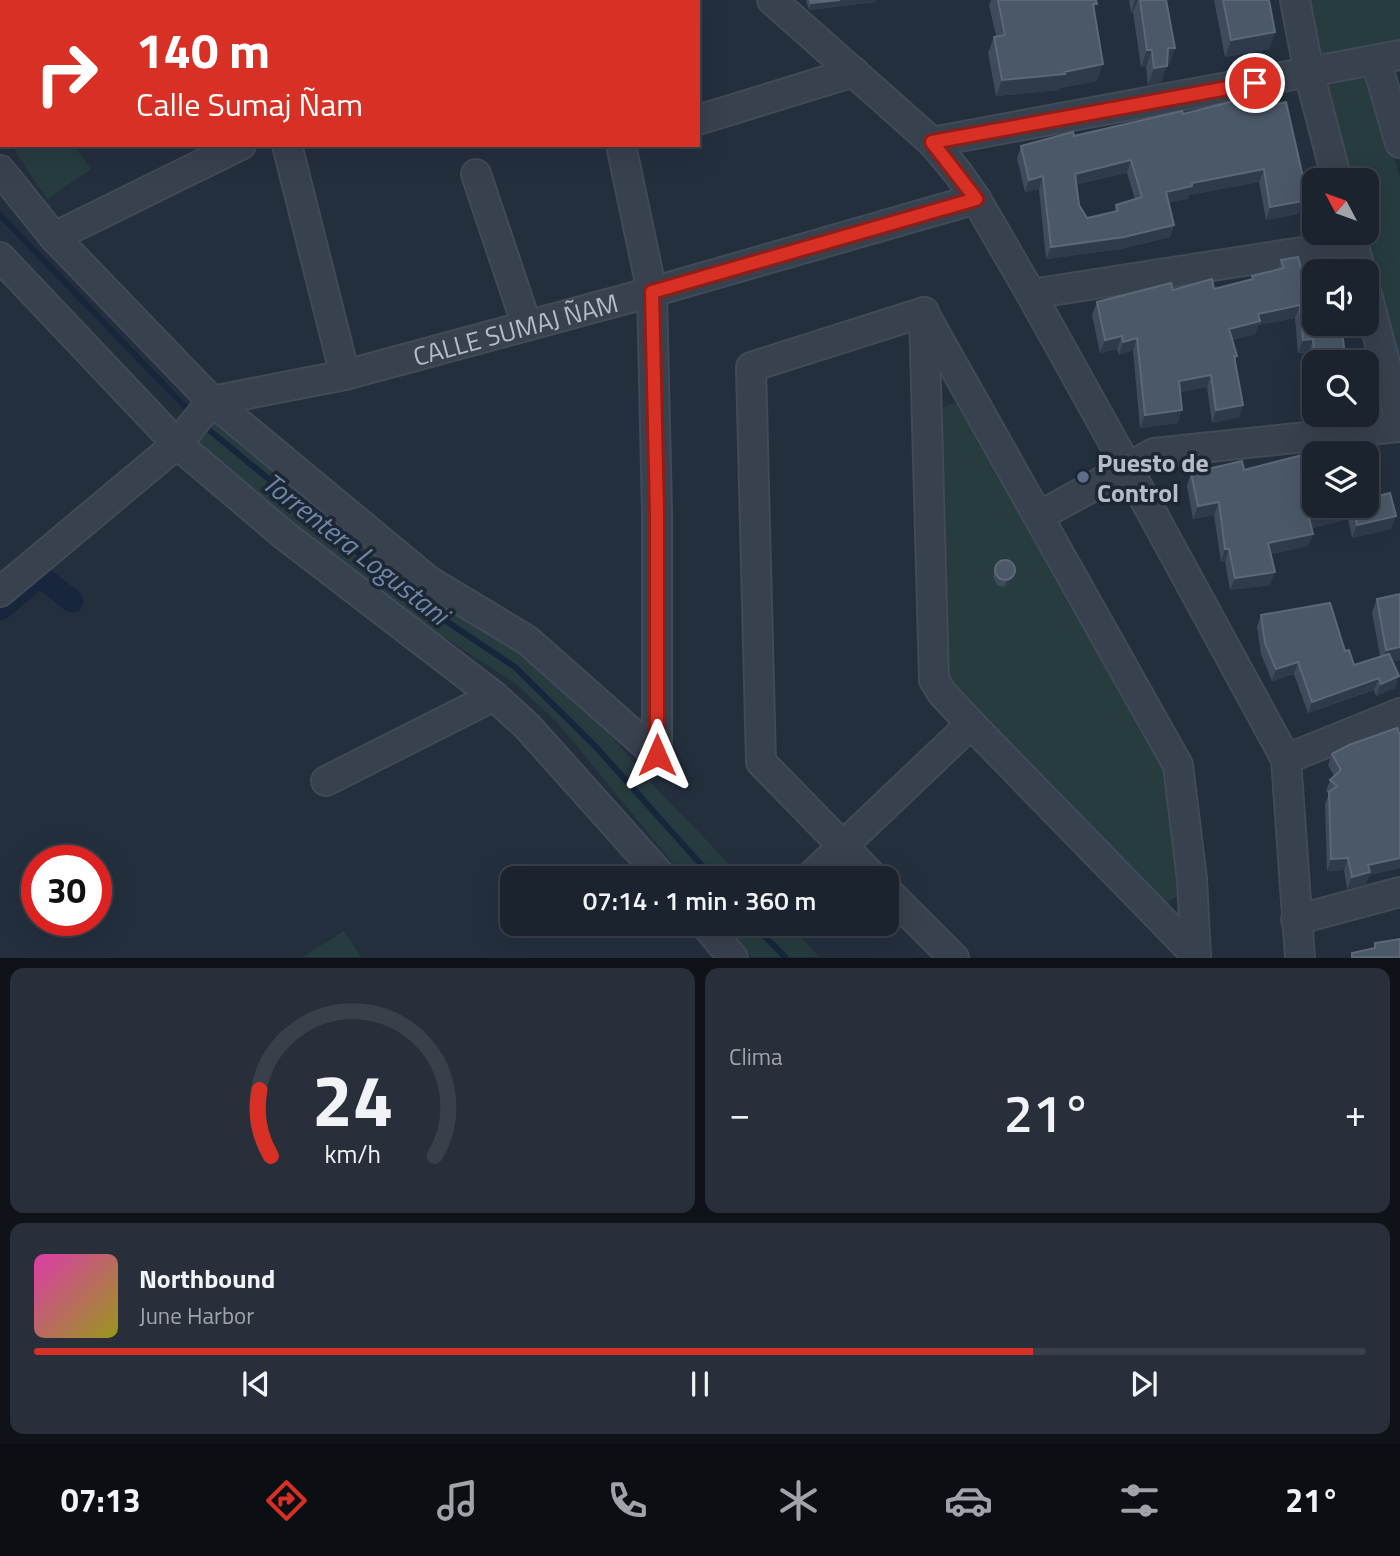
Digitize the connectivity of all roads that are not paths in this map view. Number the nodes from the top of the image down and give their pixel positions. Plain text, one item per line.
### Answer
1 (772, 0) edge
2 (1295, 0) edge
3 (1388, 58) edge
4 (854, 72) junction
5 (1308, 73) junction
6 (700, 119) edge
7 (932, 142) junction
8 (1400, 143) edge
9 (237, 147) edge
10 (288, 147) edge
11 (621, 147) edge
12 (1334, 168) edge
13 (0, 170) edge
14 (476, 174) dead end
15 (976, 199) junction
16 (54, 237) junction
17 (1312, 245) edge
18 (0, 257) edge
19 (652, 292) junction
20 (1031, 294) junction
21 (924, 312) junction
22 (527, 326) junction
23 (1378, 336) edge
24 (345, 374) junction
25 (977, 406) junction
26 (1400, 420) edge
27 (196, 421) junction
28 (927, 423) junction
29 (1400, 427) edge
30 (1127, 467) junction
31 (1039, 516) junction
32 (0, 592) edge
33 (494, 696) junction
34 (1400, 713) edge
35 (971, 724) junction
36 (1286, 758) junction
37 (326, 781) dead end
38 (842, 847) junction
39 (652, 866) edge
40 (822, 866) edge
41 (862, 866) edge
42 (1400, 892) edge
43 (899, 903) edge
44 (1296, 920) junction
45 (715, 936) edge
46 (1196, 956) edge
47 (733, 957) edge
48 (954, 957) edge
49 (1300, 957) edge

1 - 4 street
2 - 5 street
3 - 5 street
3 - 8 street
4 - 6 street
4 - 7 street
5 - 7 street
5 - 12 street
7 - 15 street
9 - 16 street
10 - 24 street
11 - 19 street
13 - 16 street
14 - 22 street
15 - 19 street, CALLE SUMAJ ÑAM
15 - 20 street
16 - 27 street
17 - 20 street
18 - 27 street
19 - 22 street, CALLE SUMAJ ÑAM
19 - 27 street
20 - 30 street
21 - 25 street
21 - 28 street
21 - 38 street
22 - 24 street, CALLE SUMAJ ÑAM
23 - 26 street
24 - 27 street, CALLE SUMAJ ÑAM
25 - 28 street
25 - 31 street
27 - 32 street
27 - 33 street
28 - 35 street
29 - 30 street
30 - 31 street
30 - 36 street
31 - 46 street
33 - 37 street
33 - 39 street
34 - 36 street
35 - 38 street
35 - 46 street
36 - 44 street
38 - 40 street
38 - 41 street
42 - 44 street
43 - 48 street
44 - 49 street
45 - 47 street

